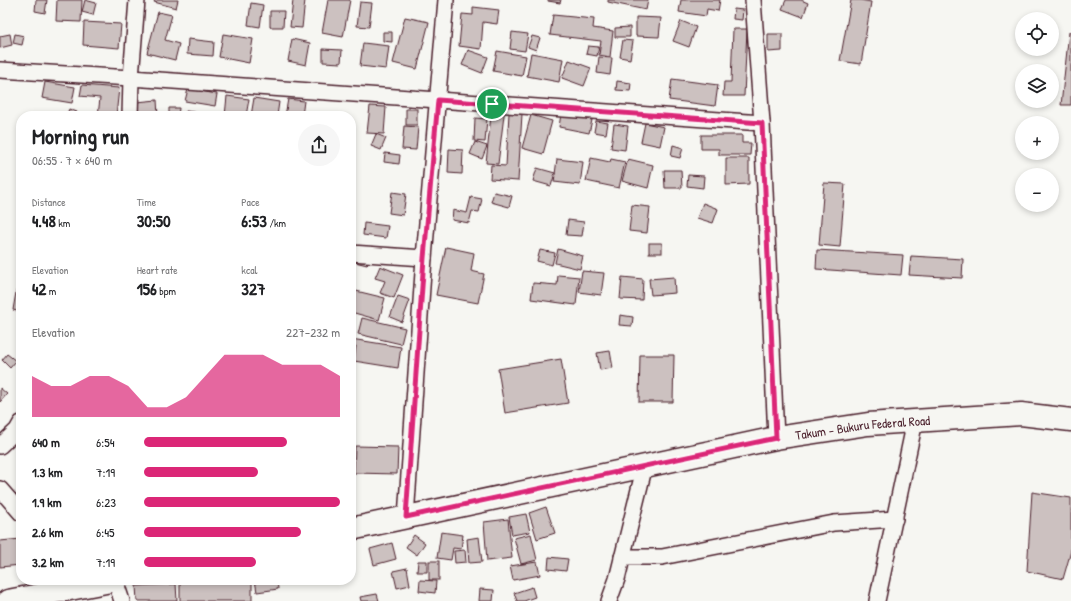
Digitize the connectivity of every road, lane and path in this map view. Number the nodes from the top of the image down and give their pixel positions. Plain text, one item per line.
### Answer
1 (137, 0) edge
2 (446, 0) edge
3 (753, 0) edge
4 (0, 70) edge
5 (131, 78) junction
6 (438, 100) junction
7 (130, 111) edge
8 (762, 123) junction
9 (356, 253) edge
10 (424, 258) junction
11 (915, 420) junction
12 (1071, 420) edge
13 (16, 430) edge
14 (776, 438) junction
15 (0, 446) edge
16 (645, 465) junction
17 (0, 489) edge
18 (16, 507) edge
19 (406, 517) junction
20 (895, 519) junction
21 (356, 528) edge
22 (622, 557) junction
23 (66, 585) edge
24 (117, 585) edge
25 (8, 601) edge
26 (122, 601) edge
27 (609, 601) edge
28 (877, 601) edge

1 - 5 street
2 - 6 street
3 - 8 street
4 - 5 street
5 - 6 street
5 - 7 street
6 - 8 street
6 - 10 street
8 - 14 street
9 - 10 street
10 - 19 street
11 - 12 main road, Takum - Bukuru Federal Road
11 - 14 main road, Takum - Bukuru Federal Road
11 - 20 street
13 - 15 street
14 - 16 main road, Takum - Bukuru Federal Road
16 - 19 main road, Takum - Bukuru Federal Road
16 - 22 street
17 - 18 street
19 - 21 main road, Takum - Bukuru Federal Road
20 - 22 street
20 - 28 street
22 - 27 street
23 - 25 main road
24 - 26 street

